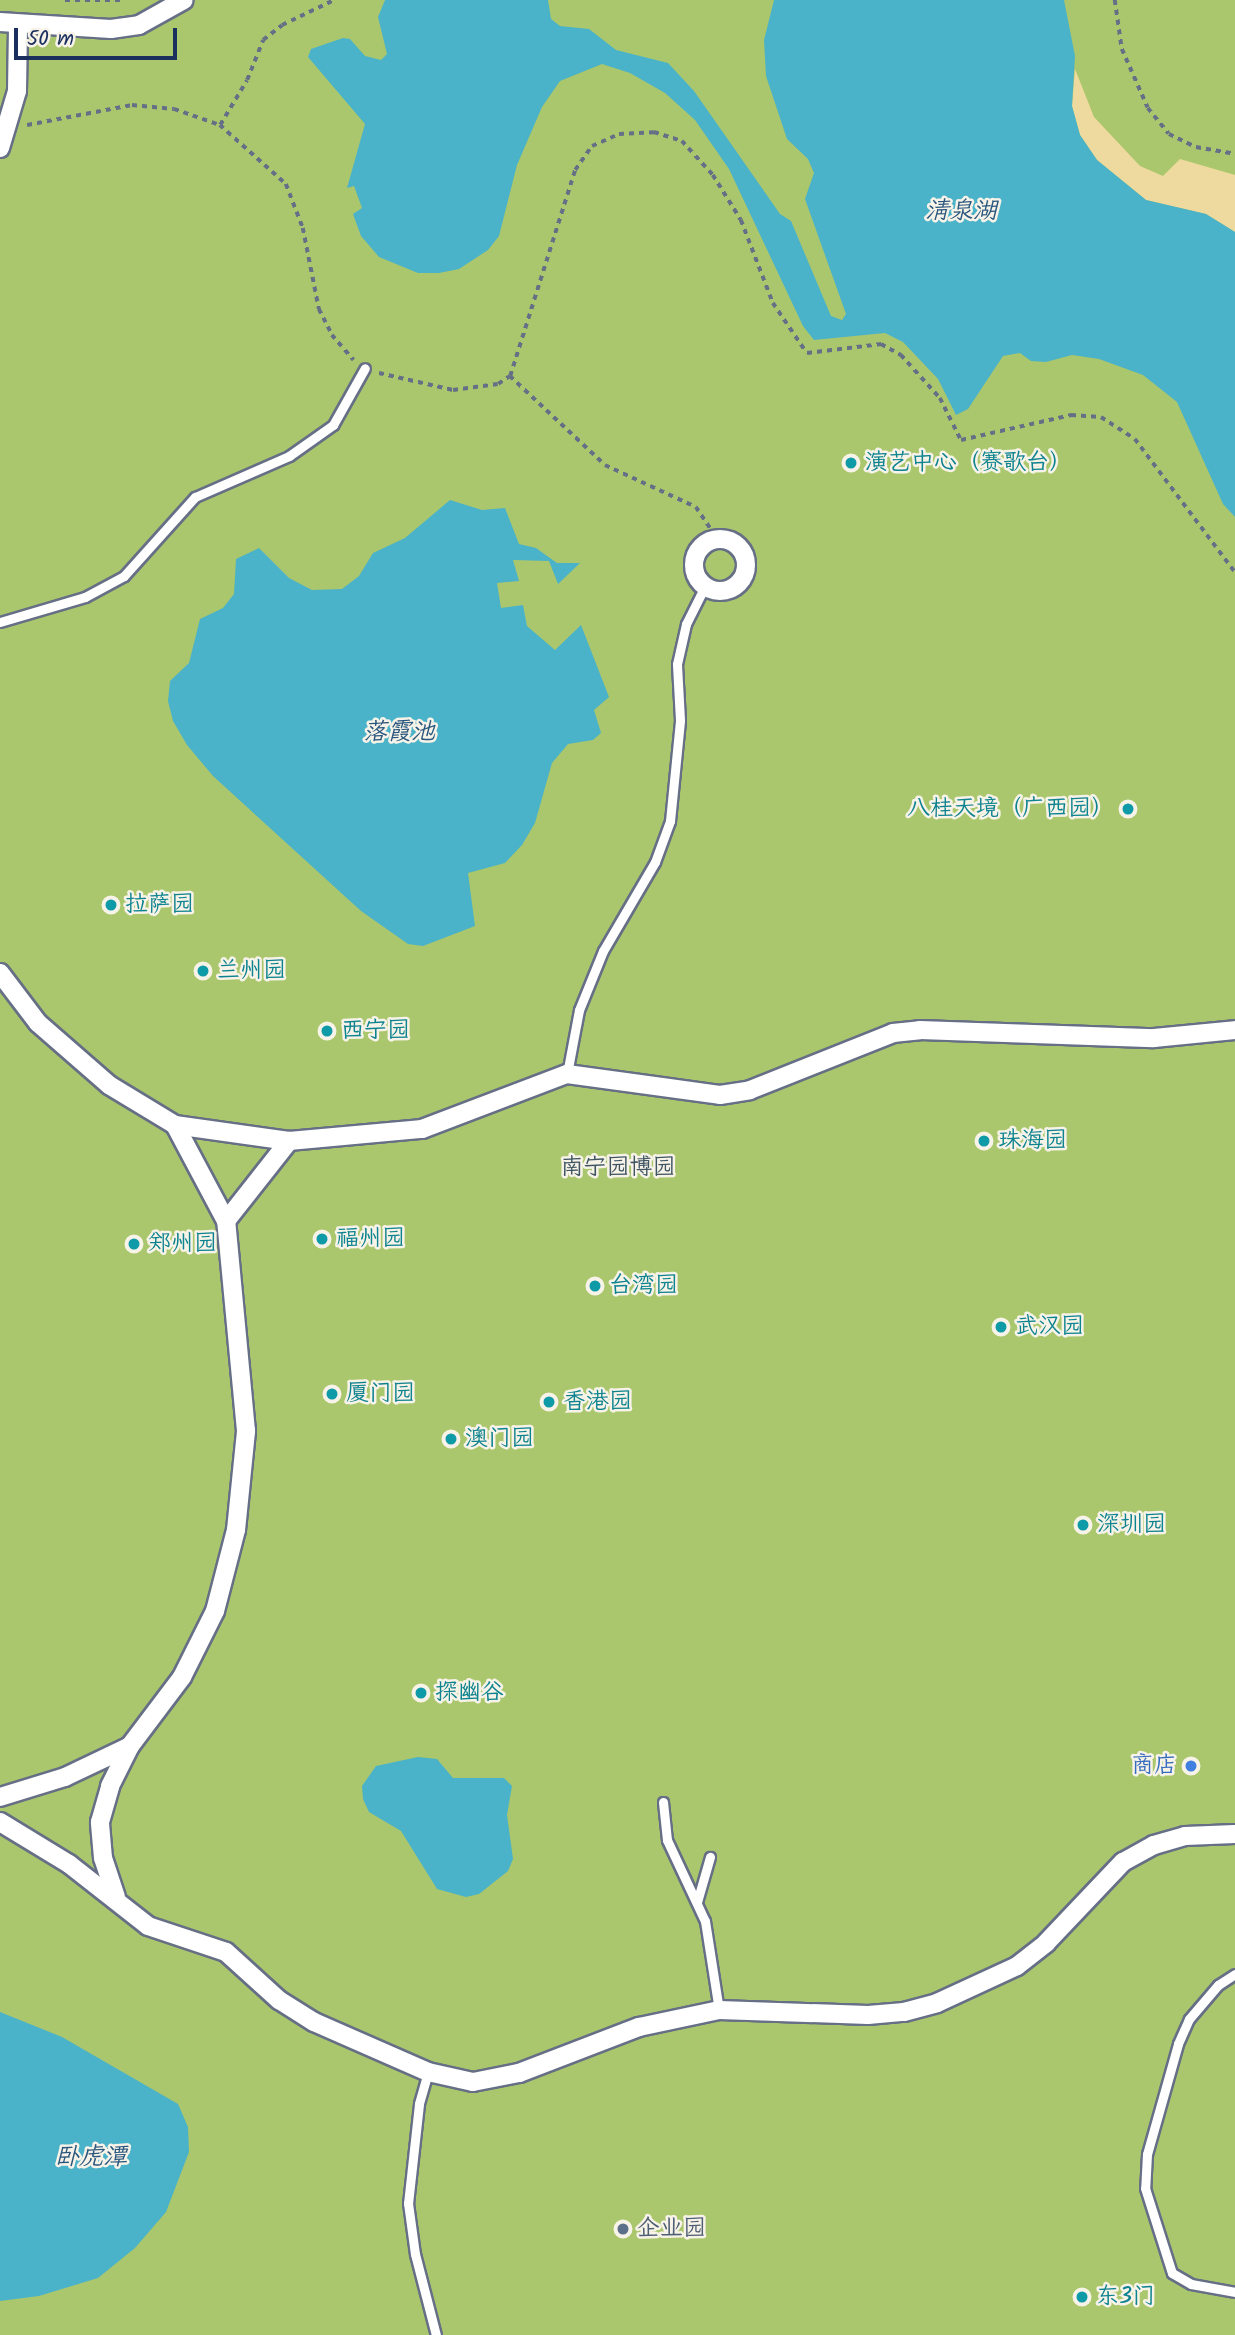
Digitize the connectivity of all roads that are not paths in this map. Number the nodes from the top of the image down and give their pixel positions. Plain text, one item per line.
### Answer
1 (184, 0) edge
2 (0, 22) edge
3 (19, 26) junction
4 (0, 148) edge
5 (365, 368) road end
6 (705, 586) junction
7 (0, 622) edge
8 (0, 973) edge
9 (1235, 1030) edge
10 (567, 1074) junction
11 (176, 1125) junction
12 (289, 1141) junction
13 (226, 1221) junction
14 (130, 1746) junction
15 (0, 1797) edge
16 (663, 1802) dead end
17 (0, 1822) edge
18 (1235, 1834) edge
19 (710, 1857) dead end
20 (116, 1897) junction
21 (698, 1902) junction
22 (1235, 1974) edge
23 (719, 2010) junction
24 (428, 2072) junction
25 (1235, 2291) edge
26 (436, 2335) edge

1 - 3 street
2 - 3 street
3 - 4 street
5 - 7 lane
6 - 6 street
6 - 10 lane
8 - 11 street
9 - 10 street
10 - 12 street
11 - 12 street
11 - 13 street
12 - 13 street
13 - 14 street
14 - 15 street
14 - 20 street
16 - 21 lane
17 - 20 street
18 - 23 street
19 - 21 lane
20 - 24 street
21 - 23 lane
22 - 25 lane
23 - 24 street
24 - 26 lane

